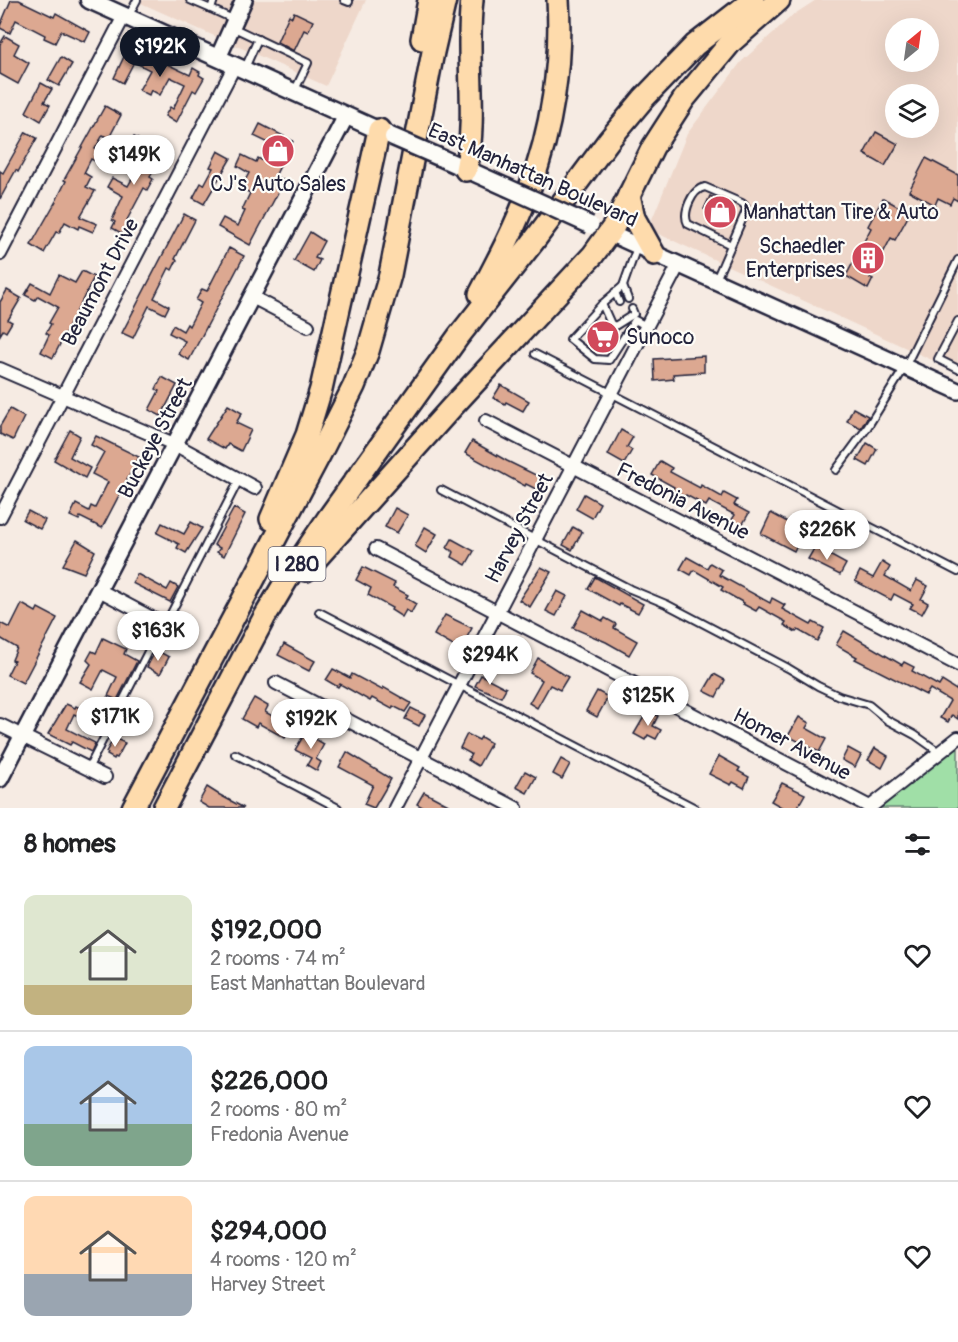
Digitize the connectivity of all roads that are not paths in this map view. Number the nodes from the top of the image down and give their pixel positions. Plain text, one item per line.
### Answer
1 (89, 0) edge
2 (137, 0) edge
3 (190, 0) edge
4 (214, 0) edge
5 (244, 0) edge
6 (429, 0) edge
7 (445, 0) edge
8 (472, 0) edge
9 (558, 0) edge
10 (753, 0) edge
11 (779, 0) edge
12 (211, 9) junction
13 (119, 11) edge
14 (233, 23) junction
15 (258, 39) junction
16 (218, 58) junction
17 (239, 68) junction
18 (294, 92) junction
19 (346, 116) junction
20 (386, 134) junction
21 (466, 170) junction
22 (408, 174) junction
23 (629, 195) junction
24 (599, 229) junction
25 (731, 245) junction
26 (646, 250) junction
27 (0, 254) edge
28 (958, 260) edge
29 (678, 266) junction
30 (715, 282) junction
31 (623, 286) junction
32 (615, 292) junction
33 (252, 297) junction
34 (628, 298) dead end
35 (620, 302) dead end
36 (602, 304) junction
37 (632, 309) dead end
38 (624, 316) junction
39 (958, 321) edge
40 (308, 326) dead end
41 (646, 326) junction
42 (629, 329) junction
43 (458, 337) junction
44 (619, 345) junction
45 (632, 353) junction
46 (535, 354) dead end
47 (904, 367) junction
48 (0, 369) edge
49 (958, 369) edge
50 (958, 392) edge
51 (611, 393) junction
52 (63, 395) junction
53 (486, 422) dead end
54 (176, 445) junction
55 (574, 466) junction
56 (836, 470) dead end
57 (240, 479) junction
58 (255, 488) dead end
59 (441, 490) dead end
60 (0, 517) edge
61 (535, 539) junction
62 (376, 549) dead end
63 (958, 573) edge
64 (99, 590) junction
65 (239, 603) junction
66 (319, 612) dead end
67 (498, 612) junction
68 (264, 618) junction
69 (164, 625) junction
70 (182, 634) dead end
71 (958, 665) edge
72 (276, 684) dead end
73 (459, 686) junction
74 (0, 725) edge
75 (22, 735) junction
76 (958, 738) edge
77 (939, 752) junction
78 (235, 754) dead end
79 (421, 759) junction
80 (88, 769) junction
81 (105, 777) dead end
82 (0, 779) edge
83 (133, 808) edge
84 (164, 808) edge
85 (338, 808) edge
86 (395, 808) edge
87 (516, 808) edge
88 (695, 808) edge
89 (869, 808) edge

1 - 13 main road, East Manhattan Boulevard
2 - 13 lane
3 - 12 lane
4 - 12 lane
5 - 14 street
6 - 22 highway
7 - 22 highway
8 - 21 highway
9 - 43 highway
10 - 43 highway
11 - 23 highway
12 - 14 lane
13 - 16 main road, East Manhattan Boulevard
13 - 27 street
14 - 15 lane
14 - 16 street
15 - 17 lane
15 - 18 lane
16 - 17 main road, East Manhattan Boulevard
17 - 18 main road, East Manhattan Boulevard
17 - 52 street, Beaumont Drive
18 - 19 main road, East Manhattan Boulevard
19 - 20 main road, East Manhattan Boulevard
19 - 33 street, Buckeye Street
20 - 21 main road, East Manhattan Boulevard, bridge
20 - 65 highway
21 - 24 main road, East Manhattan Boulevard, bridge
22 - 65 highway, I 280
23 - 24 highway
23 - 26 highway
24 - 26 street, East Manhattan Boulevard
24 - 68 highway
25 - 25 lane
25 - 30 lane
26 - 29 street, East Manhattan Boulevard
26 - 31 lane
28 - 47 lane
29 - 30 street, East Manhattan Boulevard
29 - 41 street, Harvey Street
30 - 47 street, East Manhattan Boulevard
31 - 32 lane
31 - 34 lane
32 - 35 lane
32 - 36 lane
33 - 40 street
33 - 54 street, Buckeye Street
36 - 38 lane
36 - 44 lane
37 - 38 lane
38 - 42 lane
39 - 49 lane
41 - 42 lane
41 - 45 street, Harvey Street
42 - 44 lane
43 - 68 highway, I 280
44 - 45 lane
45 - 51 street, Harvey Street
46 - 51 lane
47 - 50 street, East Manhattan Boulevard
47 - 56 lane
48 - 52 street
51 - 55 street, Harvey Street
51 - 63 lane
52 - 54 street
52 - 60 street, Beaumont Drive
53 - 55 street, Fredonia Avenue
54 - 57 street
54 - 64 street, Buckeye Street
55 - 61 street, Harvey Street
55 - 71 street, Fredonia Avenue
57 - 58 street
57 - 69 lane
59 - 61 lane
61 - 67 street, Harvey Street
61 - 77 lane
62 - 67 street, Homer Avenue
64 - 69 street
64 - 75 street, Buckeye Street
65 - 83 highway, I 280
66 - 73 lane
67 - 73 street, Harvey Street
67 - 89 street, Homer Avenue
68 - 84 highway, I 280
69 - 70 street
69 - 80 lane
72 - 79 street
73 - 79 street, Harvey Street
73 - 88 lane
74 - 75 street
75 - 80 street
75 - 82 street, Buckeye Street
76 - 77 street
77 - 89 street
78 - 85 lane
79 - 86 street, Harvey Street
79 - 87 street
80 - 81 street

